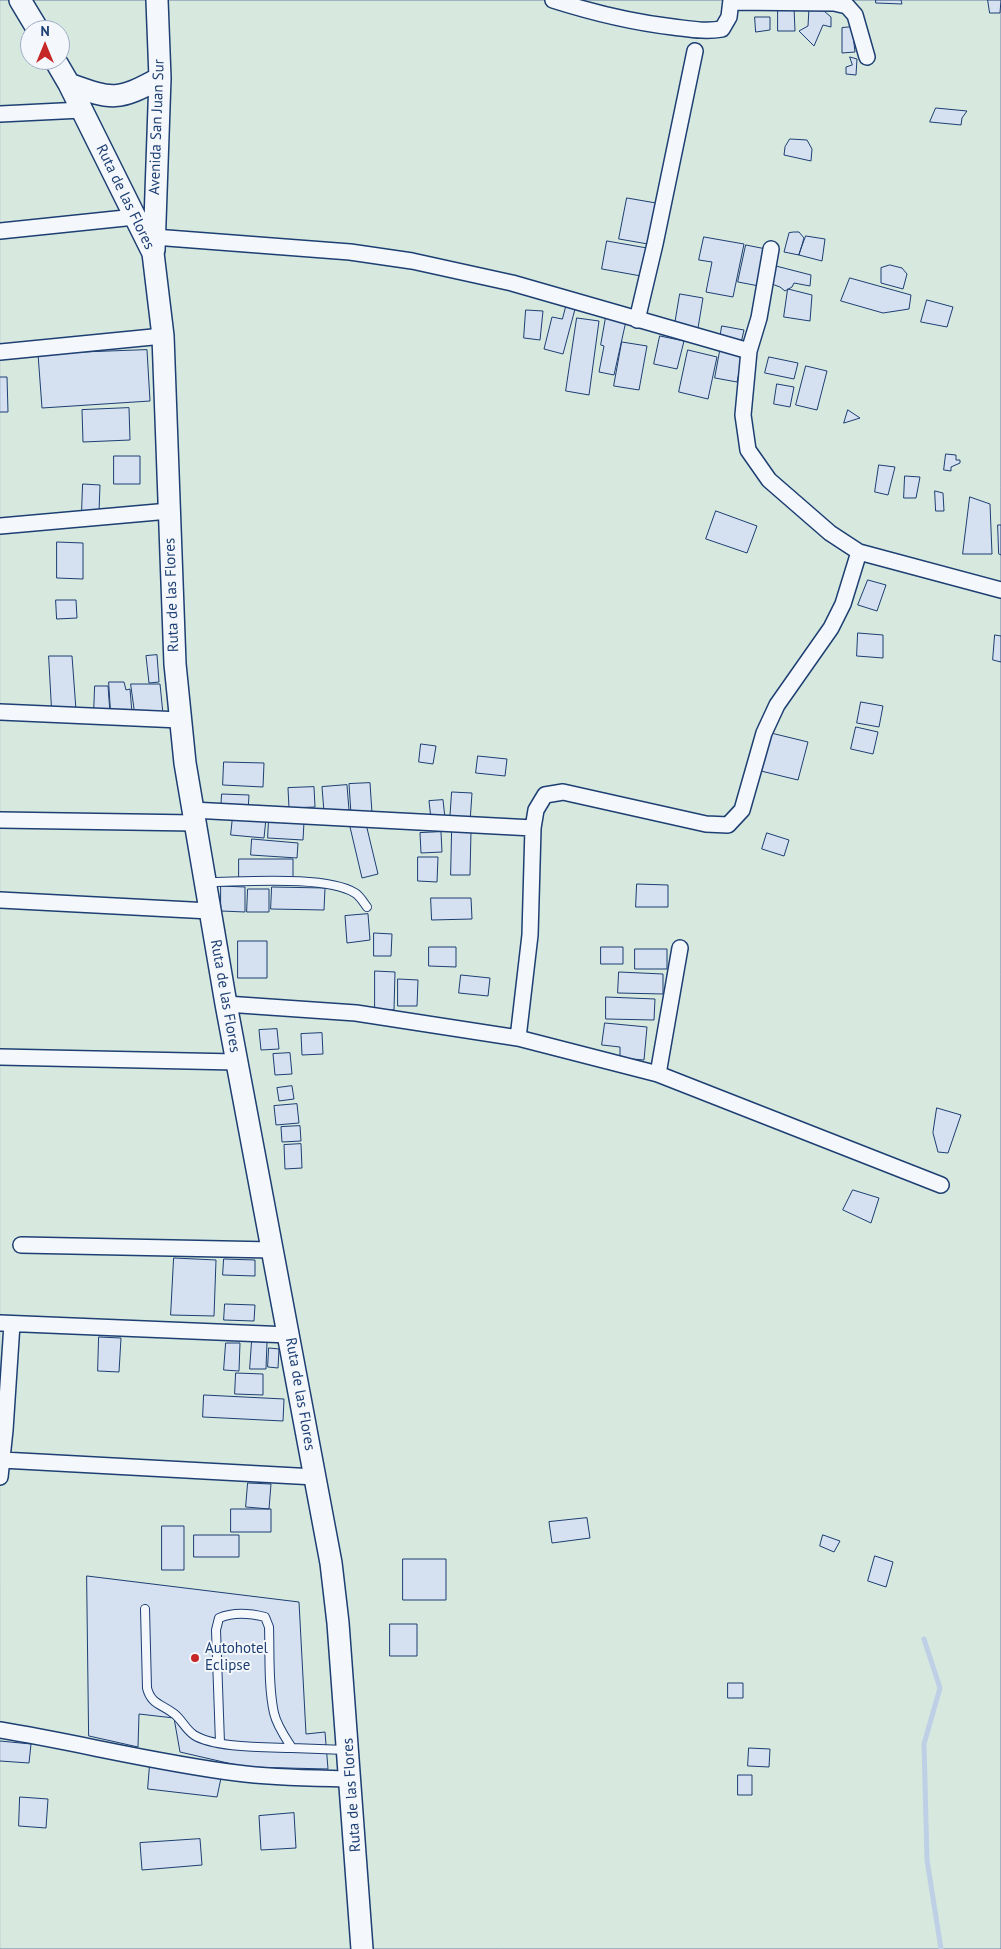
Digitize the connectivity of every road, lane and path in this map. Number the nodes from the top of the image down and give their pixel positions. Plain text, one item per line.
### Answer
1 (20, 0) edge
2 (157, 0) edge
3 (553, 0) edge
4 (731, 1) edge
5 (32, 20) edge
6 (696, 51) dead end
7 (867, 57) dead end
8 (61, 70) edge
9 (160, 78) junction
10 (69, 84) junction
11 (82, 110) junction
12 (0, 114) edge
13 (136, 217) junction
14 (0, 230) edge
15 (154, 245) junction
16 (771, 249) dead end
17 (637, 320) junction
18 (163, 336) junction
19 (749, 350) junction
20 (0, 352) edge
21 (169, 511) junction
22 (0, 526) edge
23 (859, 552) junction
24 (1001, 590) edge
25 (0, 712) edge
26 (180, 720) junction
27 (193, 817) junction
28 (0, 820) edge
29 (533, 828) junction
30 (204, 882) junction
31 (0, 900) edge
32 (367, 908) dead end
33 (210, 911) junction
34 (680, 948) dead end
35 (226, 1004) junction
36 (518, 1038) junction
37 (0, 1057) edge
38 (236, 1062) junction
39 (658, 1074) junction
40 (941, 1185) dead end
41 (21, 1245) dead end
42 (273, 1250) junction
43 (6, 1324) edge
44 (289, 1335) junction
45 (3, 1430) edge
46 (2, 1460) junction
47 (315, 1476) junction
48 (0, 1477) edge
49 (145, 1608) dead end
50 (0, 1730) edge
51 (220, 1743) junction
52 (292, 1748) junction
53 (348, 1750) junction
54 (351, 1779) junction
55 (362, 1949) edge

1 - 5 main road
2 - 9 main road, Avenida San Juan Sur
3 - 4 street
4 - 7 street
6 - 17 street
8 - 10 main road, Ruta de las Flores
9 - 10 main road
9 - 15 main road, Avenida San Juan Sur
10 - 11 main road, Ruta de las Flores
11 - 12 street
11 - 13 main road, Ruta de las Flores
13 - 14 street
13 - 15 main road, Ruta de las Flores
15 - 17 street
15 - 18 main road, Ruta de las Flores
16 - 19 street
17 - 19 street
18 - 20 street
18 - 21 main road, Ruta de las Flores
19 - 23 street
21 - 22 street
21 - 26 main road, Ruta de las Flores
23 - 24 street
23 - 29 street
25 - 26 street
26 - 27 main road, Ruta de las Flores
27 - 28 street
27 - 29 street
27 - 30 main road, Ruta de las Flores
29 - 36 street
30 - 32 lane
30 - 33 main road, Ruta de las Flores
31 - 33 street
33 - 35 main road, Ruta de las Flores
34 - 39 street
35 - 36 street
35 - 38 main road, Ruta de las Flores
36 - 39 street
37 - 38 street
38 - 42 main road, Ruta de las Flores
39 - 40 street
41 - 42 street
42 - 44 main road, Ruta de las Flores
43 - 44 street
43 - 45 street
44 - 47 main road, Ruta de las Flores
45 - 46 street
46 - 47 street
46 - 48 street
47 - 53 main road, Ruta de las Flores
49 - 51 lane
50 - 54 street
51 - 52 lane
51 - 52 lane
52 - 53 lane
53 - 54 main road, Ruta de las Flores
54 - 55 main road, Ruta de las Flores

